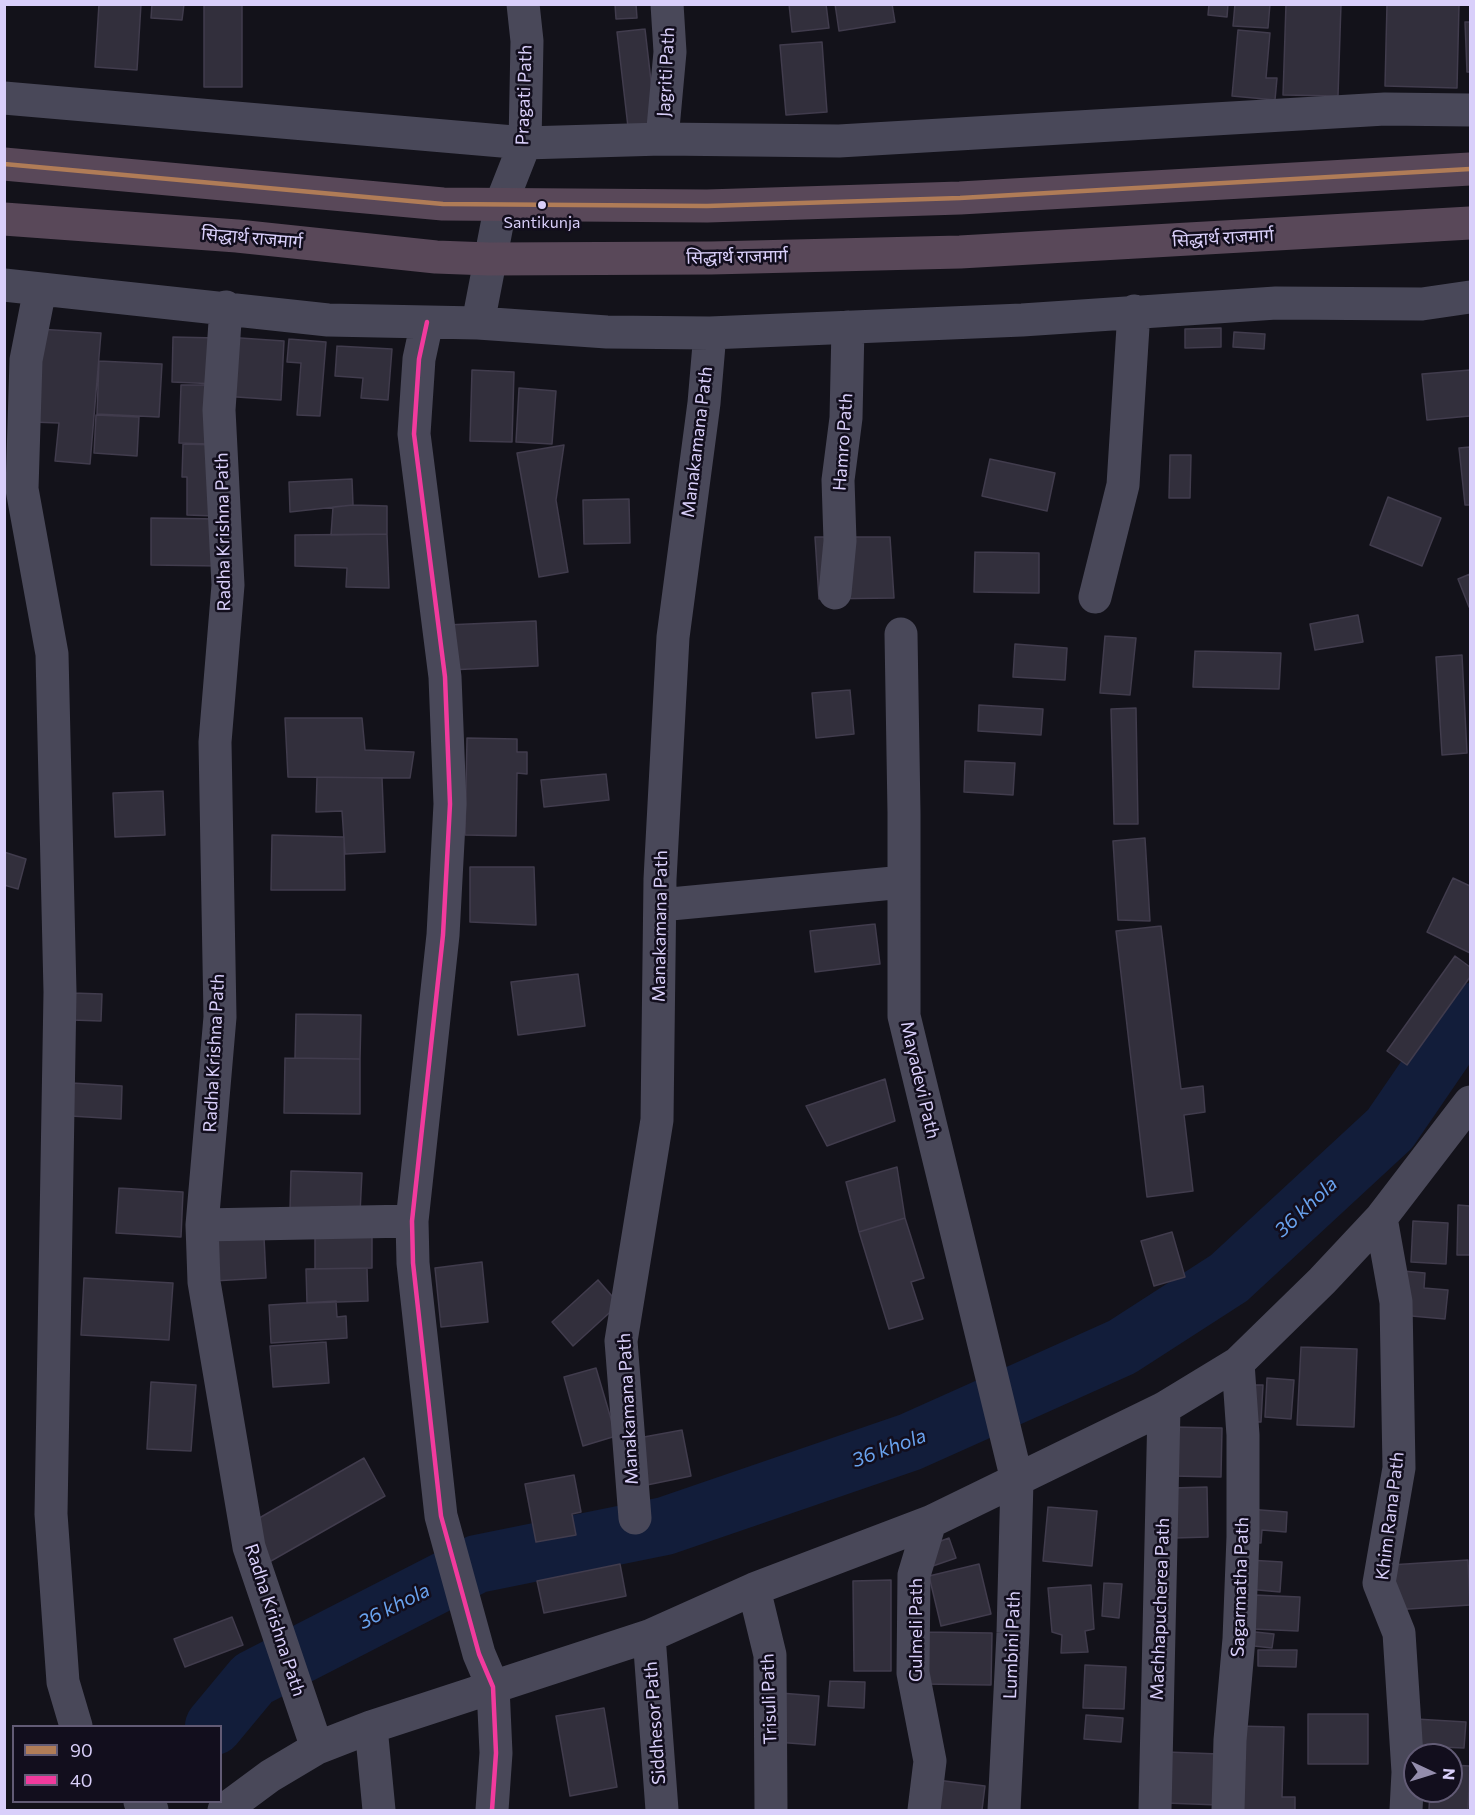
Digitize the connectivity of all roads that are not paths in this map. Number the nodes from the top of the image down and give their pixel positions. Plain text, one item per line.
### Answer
1 (523, 4) edge
2 (667, 4) edge
3 (4, 98) edge
4 (1470, 110) edge
5 (662, 139) junction
6 (525, 143) junction
7 (4, 164) edge
8 (1470, 169) edge
9 (501, 204) junction
10 (4, 219) edge
11 (1470, 224) edge
12 (489, 259) junction
13 (4, 285) edge
14 (40, 289) junction
15 (1470, 297) edge
16 (226, 307) junction
17 (1134, 311) junction
18 (427, 322) junction
19 (478, 323) junction
20 (848, 327) junction
21 (710, 333) junction
22 (835, 593) dead end
23 (1095, 597) dead end
24 (901, 634) dead end
25 (904, 882) junction
26 (660, 905) junction
27 (1470, 1102) edge
28 (1381, 1218) junction
29 (412, 1221) junction
30 (202, 1226) junction
31 (1238, 1364) junction
32 (1164, 1408) junction
33 (1017, 1480) junction
34 (635, 1518) dead end
35 (930, 1522) junction
36 (754, 1589) junction
37 (649, 1636) junction
38 (493, 1687) junction
39 (76, 1725) edge
40 (371, 1727) junction
41 (317, 1748) junction
42 (224, 1810) edge
43 (378, 1810) edge
44 (492, 1810) edge
45 (662, 1810) edge
46 (771, 1810) edge
47 (924, 1810) edge
48 (1004, 1810) edge
49 (1155, 1810) edge
50 (1228, 1810) edge
51 (1406, 1810) edge

1 - 6 street, Pragati Path
2 - 5 street, Jagriti Path
3 - 6 street
4 - 5 street
5 - 6 street
6 - 9 street, Pragati Path
7 - 9 highway
8 - 9 highway
9 - 12 street, Pragati Path
10 - 12 highway, सिद्धार्थ राजमार्ग
11 - 12 highway, सिद्धार्थ राजमार्ग
12 - 19 street, Pragati Path
13 - 14 street
14 - 16 street
14 - 39 street
15 - 17 street
16 - 18 street
16 - 30 street, Radha Krishna Path
17 - 20 street
17 - 23 street
18 - 19 street
18 - 29 street
19 - 21 street
20 - 21 street
20 - 22 street, Hamro Path
21 - 26 street, Manakamana Path
24 - 25 street, Mayadevi Path
25 - 26 street
25 - 33 street, Mayadevi Path
26 - 34 street, Manakamana Path
27 - 28 street
28 - 31 street
28 - 51 street, Khim Rana Path
29 - 30 street
29 - 38 street
30 - 41 street, Radha Krishna Path
31 - 32 street
31 - 50 street, Sagarmatha Path
32 - 33 street
32 - 49 street, Machhapucherea Path
33 - 35 street
33 - 48 street, Lumbini Path
35 - 36 street
35 - 47 street, Gulmeli Path
36 - 37 street
36 - 46 street, Trisuli Path
37 - 38 street
37 - 45 street, Siddhesor Path
38 - 40 street
38 - 44 street
40 - 41 street
40 - 43 street
41 - 42 street

